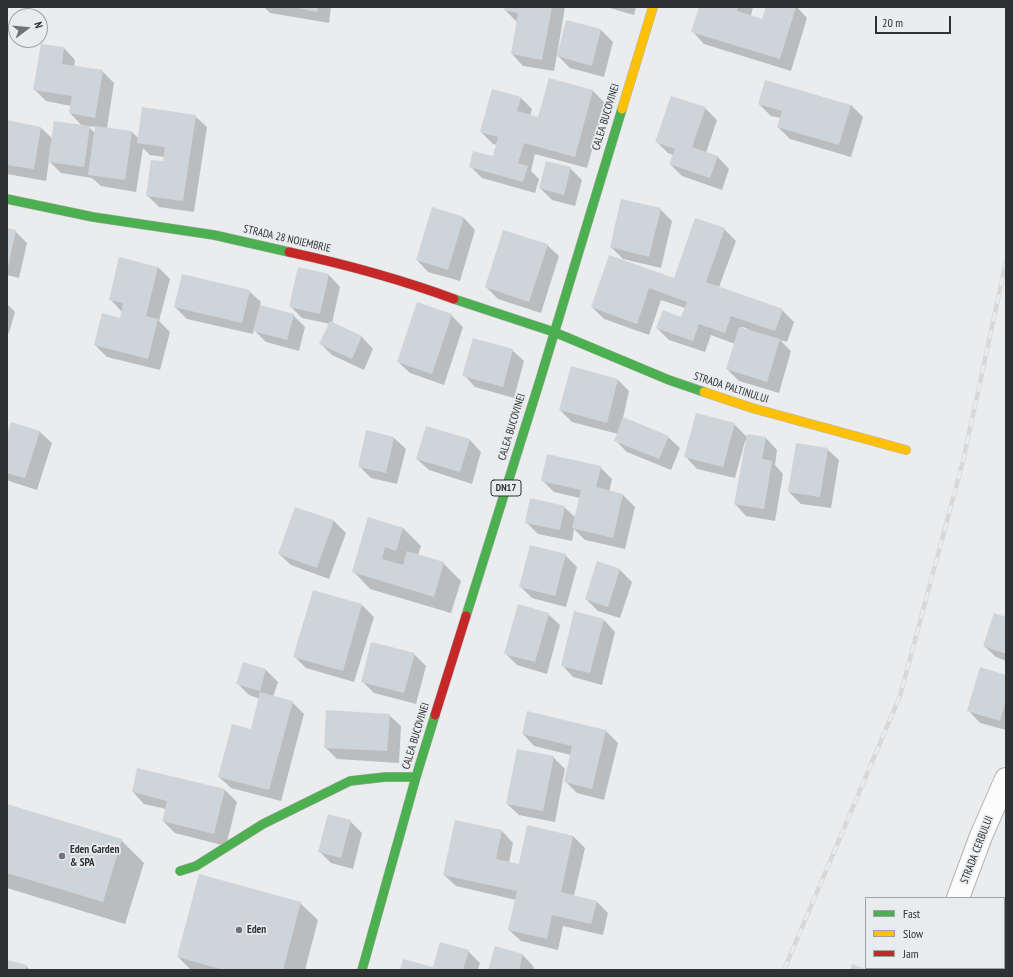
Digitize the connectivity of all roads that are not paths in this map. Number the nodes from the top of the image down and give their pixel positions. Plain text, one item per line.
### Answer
1 (653, 7) edge
2 (7, 200) edge
3 (554, 332) junction
4 (906, 450) dead end
5 (416, 777) junction
6 (1006, 779) edge
7 (180, 871) dead end
8 (958, 897) edge
9 (362, 970) edge

1 - 3 main road, CALEA BUCOVINEI / DN17
2 - 3 main road, STRADA 28 NOIEMBRIE
3 - 4 main road, STRADA PALTINULUI
3 - 5 main road, CALEA BUCOVINEI / DN17
5 - 7 main road
5 - 9 main road, CALEA BUCOVINEI / DN17
6 - 8 street, STRADA CERBULUI

